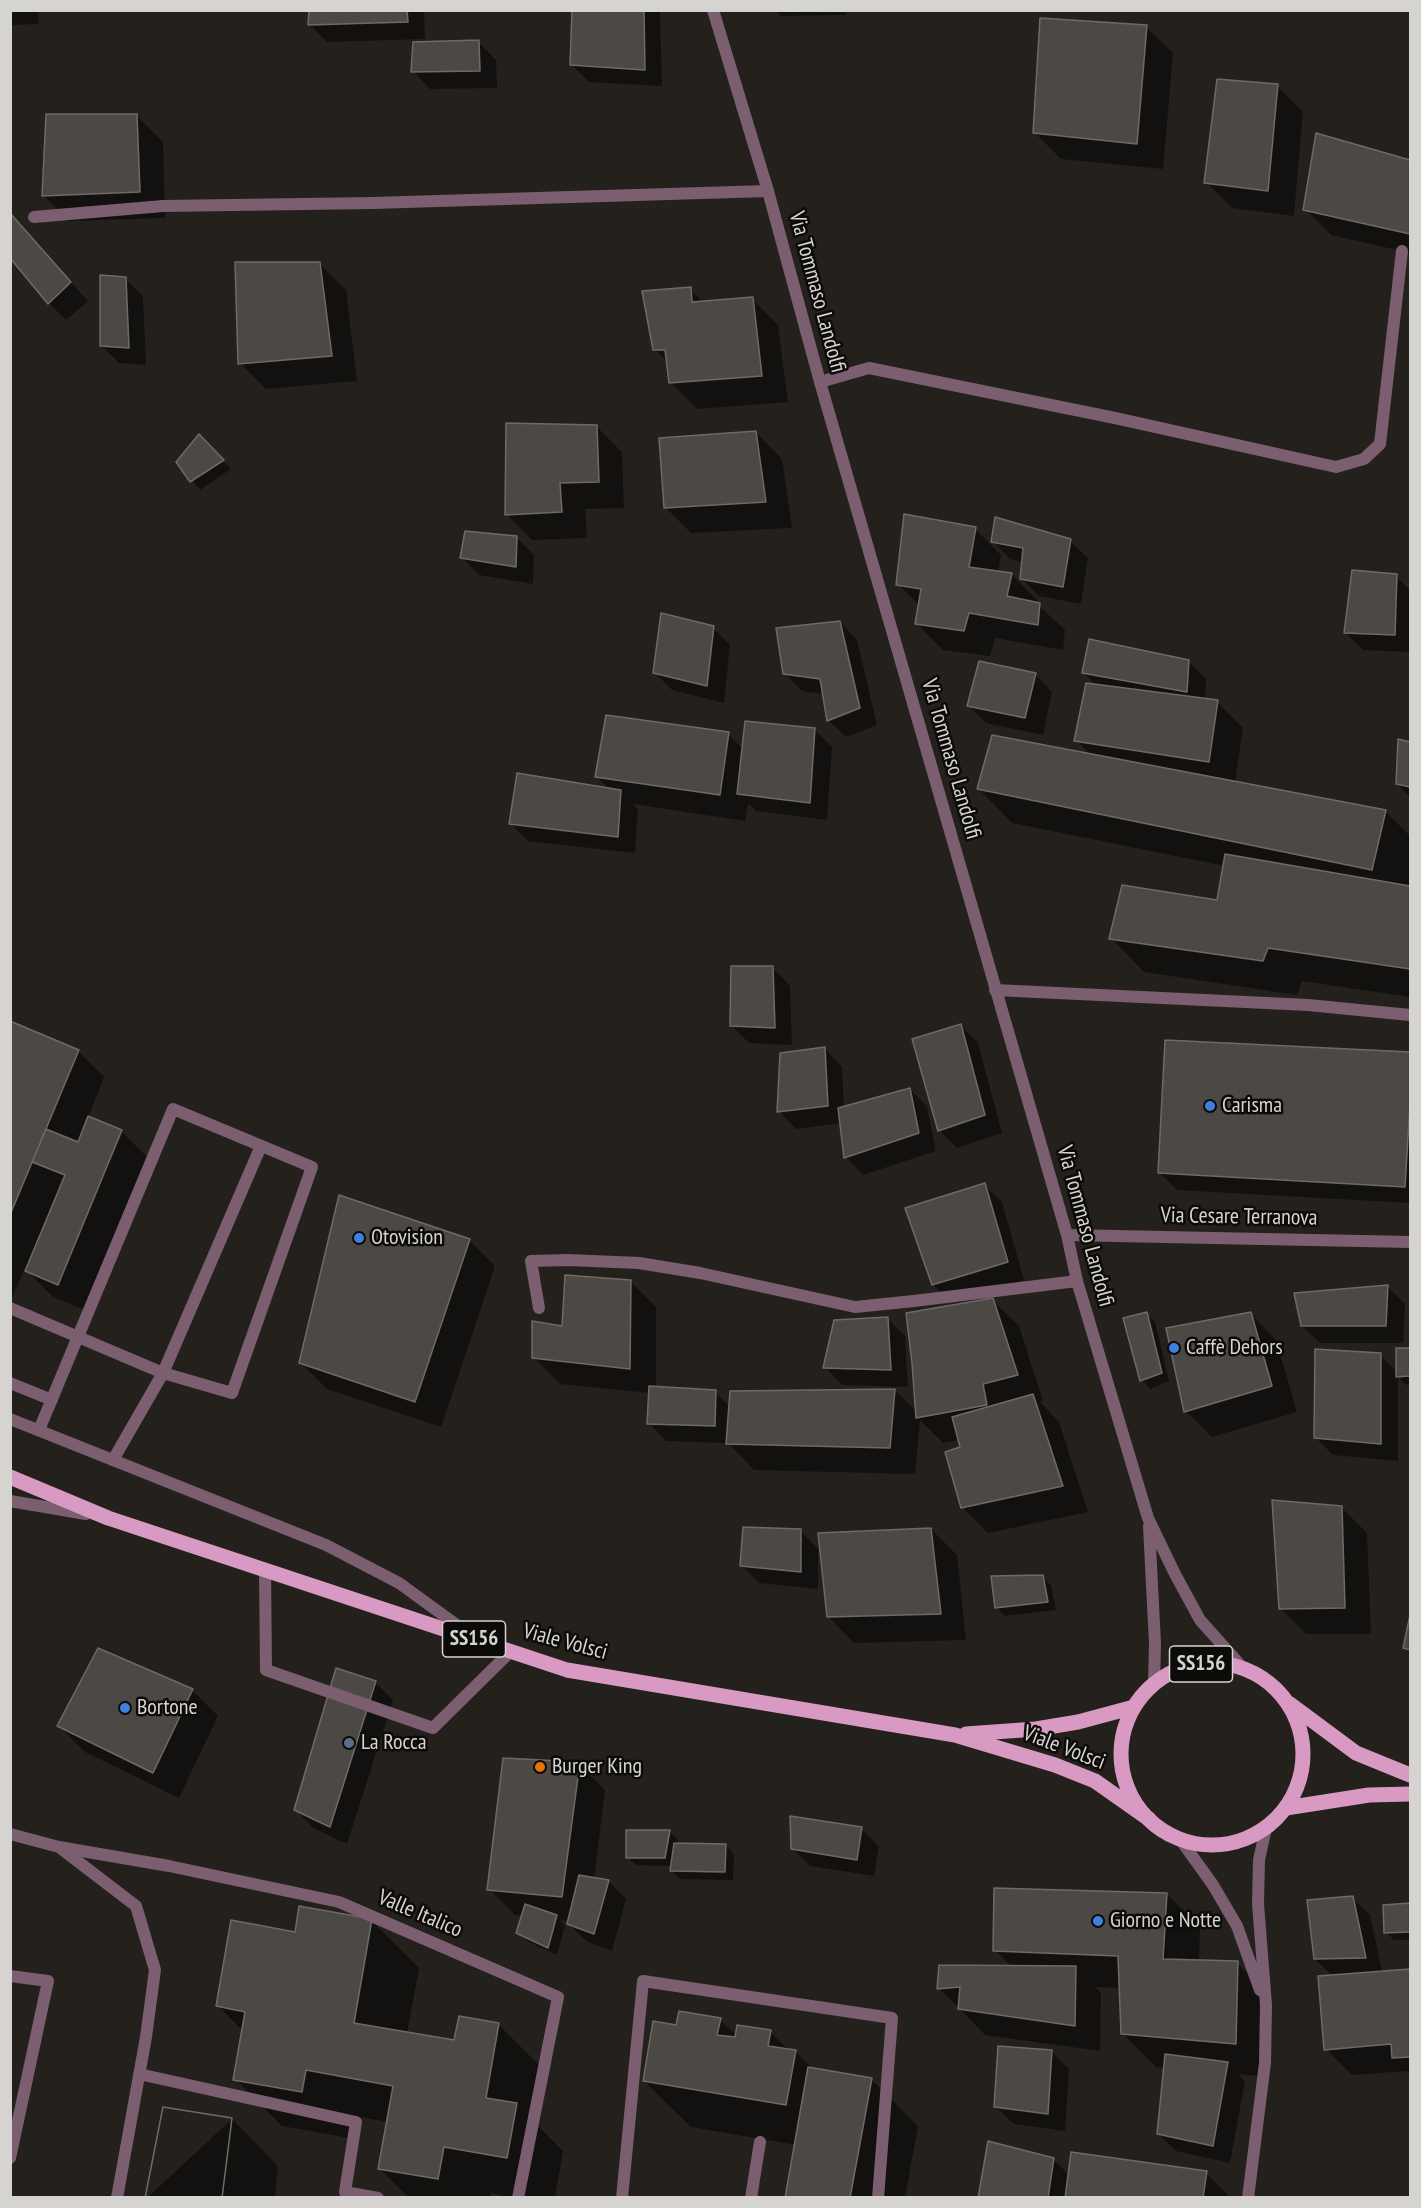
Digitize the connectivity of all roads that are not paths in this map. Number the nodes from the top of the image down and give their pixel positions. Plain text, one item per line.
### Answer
1 (713, 10) edge
2 (768, 191) junction
3 (34, 217) dead end
4 (1402, 251) dead end
5 (820, 382) junction
6 (995, 990) junction
7 (1410, 1015) edge
8 (261, 1146) junction
9 (1067, 1235) junction
10 (1410, 1242) edge
11 (1077, 1281) junction
12 (10, 1308) edge
13 (539, 1308) dead end
14 (78, 1336) junction
15 (163, 1373) junction
16 (10, 1383) edge
17 (52, 1400) junction
18 (10, 1419) edge
19 (39, 1430) junction
20 (112, 1460) junction
21 (10, 1477) edge
22 (10, 1501) edge
23 (108, 1518) junction
24 (1148, 1518) junction
25 (265, 1569) junction
26 (478, 1640) junction
27 (511, 1651) junction
28 (1242, 1667) junction
29 (1154, 1683) junction
30 (1289, 1704) junction
31 (1134, 1707) junction
32 (955, 1735) junction
33 (1410, 1775) edge
34 (1410, 1794) edge
35 (1286, 1808) junction
36 (1149, 1819) junction
37 (1266, 1828) junction
38 (10, 1834) edge
39 (1180, 1839) junction
40 (59, 1846) junction
41 (10, 1976) edge
42 (1266, 2005) junction
43 (139, 2074) junction
44 (760, 2142) dead end
45 (10, 2158) edge
46 (117, 2198) edge
47 (378, 2198) edge
48 (518, 2198) edge
49 (622, 2198) edge
50 (751, 2198) edge
51 (878, 2198) edge
52 (1248, 2198) edge

1 - 2 street, Via Tommaso Landolfi
2 - 3 street
2 - 5 street, Via Tommaso Landolfi
4 - 5 street
5 - 6 street, Via Tommaso Landolfi
6 - 7 street
6 - 9 street, Via Tommaso Landolfi
8 - 14 street
8 - 15 street
8 - 15 street
9 - 10 street, Via Cesare Terranova
9 - 11 street, Via Tommaso Landolfi
11 - 13 street
11 - 24 street, Via Tommaso Landolfi
12 - 14 street
14 - 15 street
14 - 17 street
15 - 20 street
16 - 17 street
17 - 19 street
18 - 19 street
19 - 20 street
20 - 26 street
21 - 23 main road, Viale Volsci / SS156
22 - 23 street, Viale Volsci
23 - 25 main road, Viale Volsci / SS156
24 - 28 street, Via Tommaso Landolfi
24 - 29 street, Via Tommaso Landolfi
25 - 26 main road, Viale Volsci / SS156
25 - 27 street
26 - 27 main road, Viale Volsci / SS156
27 - 32 main road, Viale Volsci / SS156
28 - 29 main road, Viale Volsci / SS156
28 - 30 main road, Viale Volsci / SS156
29 - 31 main road, Viale Volsci / SS156
30 - 33 main road, Viale Volsci / SS156
30 - 35 main road, Viale Volsci / SS156
31 - 32 main road, Viale Volsci / SS156
31 - 36 main road, Viale Volsci / SS156
32 - 36 main road, Viale Volsci / SS156
34 - 35 main road
35 - 37 main road, Viale Volsci / SS156
36 - 39 main road, Viale Volsci / SS156
37 - 39 main road, Viale Volsci / SS156
37 - 42 street
38 - 40 street, Valle Italico
39 - 42 street
40 - 43 street, Valle Italico
40 - 48 street, Valle Italico
41 - 45 street
42 - 52 street
43 - 46 street, Valle Italico
43 - 47 street
44 - 50 street
49 - 51 street

